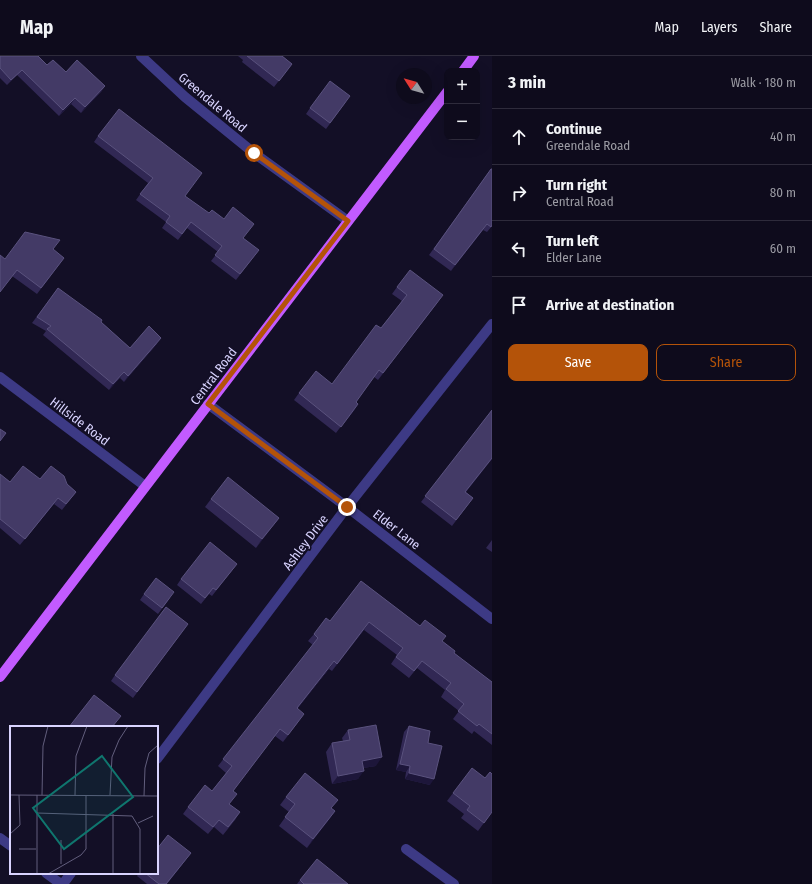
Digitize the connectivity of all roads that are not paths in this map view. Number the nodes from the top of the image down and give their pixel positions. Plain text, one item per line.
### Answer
1 (141, 56) edge
2 (474, 56) edge
3 (465, 68) edge
4 (444, 96) edge
5 (348, 221) junction
6 (492, 324) edge
7 (0, 377) edge
8 (208, 404) junction
9 (145, 486) junction
10 (347, 507) junction
11 (492, 618) edge
12 (0, 677) edge
13 (158, 758) edge
14 (0, 838) edge
15 (10, 845) edge
16 (406, 849) dead end
17 (47, 874) edge
18 (70, 874) edge
19 (62, 884) edge
20 (454, 884) edge

1 - 5 street, Greendale Road
2 - 3 main road
4 - 5 main road, Central Road
5 - 8 main road, Central Road
6 - 10 street, Ashley Drive
7 - 9 street, Hillside Road
8 - 9 main road, Central Road
8 - 10 street, Elder Lane
9 - 12 main road, Central Road
10 - 11 street, Elder Lane
10 - 13 street, Ashley Drive
14 - 15 street
16 - 20 street
17 - 19 street
18 - 19 street

